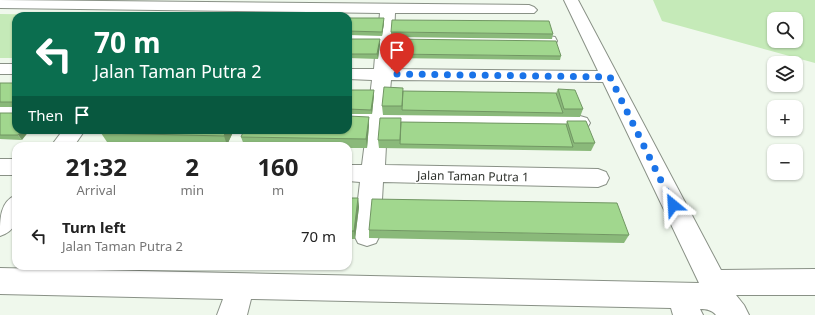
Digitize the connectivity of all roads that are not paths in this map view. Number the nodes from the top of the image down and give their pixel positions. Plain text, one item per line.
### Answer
1 (571, 0) edge
2 (0, 4) edge
3 (171, 7) edge
4 (388, 9) junction
5 (528, 10) dead end
6 (352, 39) edge
7 (385, 39) junction
8 (552, 41) edge
9 (0, 69) edge
10 (12, 69) edge
11 (352, 74) edge
12 (382, 74) junction
13 (610, 77) junction
14 (0, 112) edge
15 (12, 112) edge
16 (352, 119) edge
17 (378, 119) junction
18 (580, 123) edge
19 (72, 134) edge
20 (65, 142) edge
21 (0, 167) edge
22 (12, 167) edge
23 (352, 173) edge
24 (372, 174) junction
25 (598, 178) dead end
26 (12, 210) edge
27 (0, 226) edge
28 (367, 235) dead end
29 (0, 281) edge
30 (815, 282) edge
31 (241, 285) junction
32 (723, 299) edge
33 (684, 305) edge
34 (232, 315) edge

1 - 13 street
2 - 3 street
3 - 4 street
4 - 5 street
4 - 7 street
6 - 7 street
7 - 8 street
7 - 12 street
9 - 10 street
11 - 12 street
12 - 13 street
12 - 17 street
13 - 32 street
14 - 15 street
16 - 17 street
17 - 18 street
17 - 24 street
19 - 20 street
21 - 22 street
23 - 24 street, Jalan Taman Putra 1
24 - 25 street, Jalan Taman Putra 1
24 - 28 street
26 - 27 street
29 - 31 street
30 - 32 street
31 - 33 street
31 - 34 street
32 - 33 street

